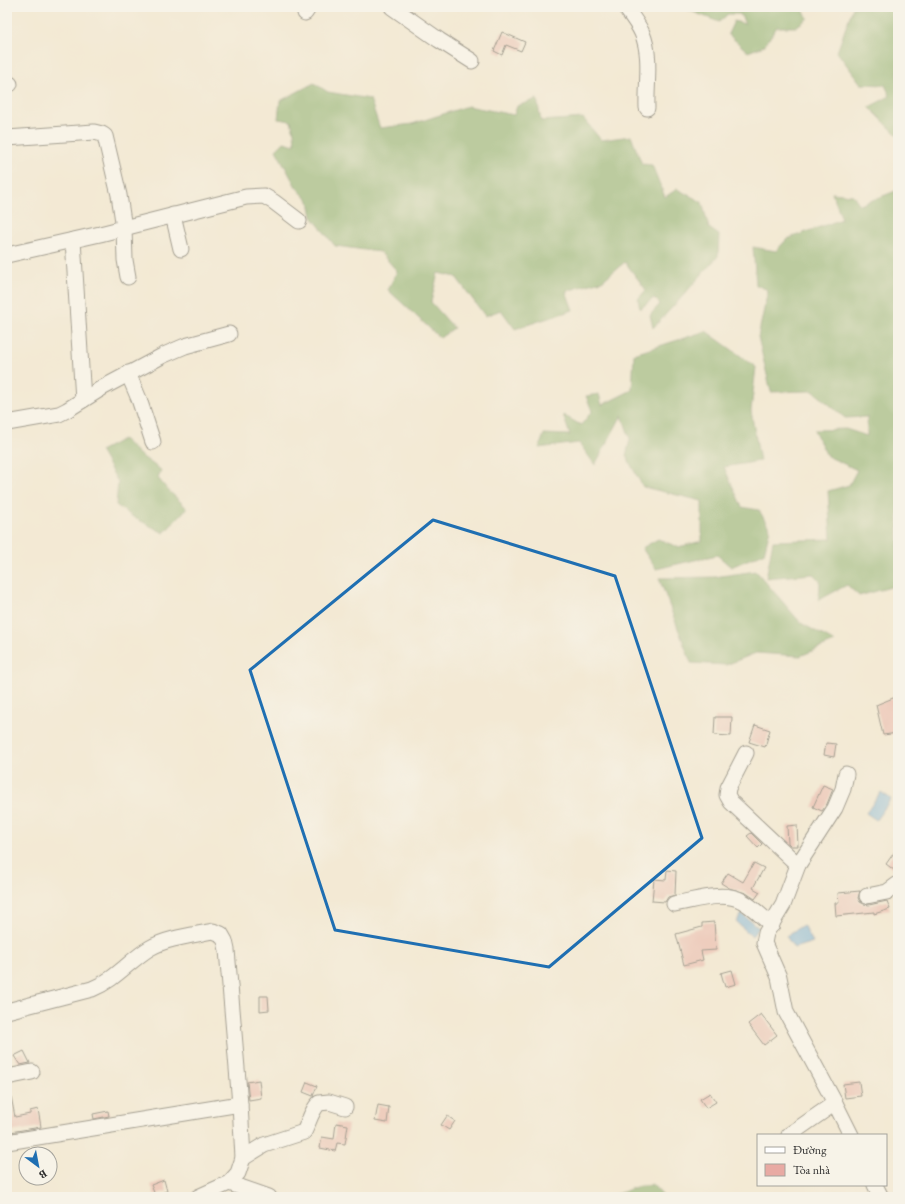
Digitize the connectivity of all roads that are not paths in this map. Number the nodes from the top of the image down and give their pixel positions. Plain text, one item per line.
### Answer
1 (392, 7) edge
2 (625, 7) edge
3 (472, 61) dead end
4 (647, 108) dead end
5 (7, 138) edge
6 (173, 216) junction
7 (299, 220) dead end
8 (124, 228) junction
9 (73, 240) junction
10 (181, 249) dead end
11 (7, 255) edge
12 (128, 277) dead end
13 (229, 334) dead end
14 (128, 373) junction
15 (83, 400) junction
16 (7, 423) edge
17 (153, 442) dead end
18 (746, 753) dead end
19 (846, 774) dead end
20 (798, 865) junction
21 (898, 884) edge
22 (867, 896) dead end
23 (674, 904) dead end
24 (772, 925) junction
25 (7, 1011) edge
26 (32, 1072) dead end
27 (7, 1077) edge
28 (835, 1102) junction
29 (240, 1104) junction
30 (345, 1106) dead end
31 (790, 1134) edge
32 (851, 1134) edge
33 (7, 1142) edge
34 (243, 1158) junction
35 (229, 1183) junction
36 (876, 1186) edge
37 (198, 1197) edge
38 (270, 1197) edge
39 (881, 1197) edge

1 - 3 street
2 - 4 street
5 - 8 street
6 - 7 street
6 - 8 street
6 - 10 street
8 - 9 street
8 - 12 street
9 - 11 street
9 - 15 street
13 - 14 street
14 - 15 street
14 - 17 street
15 - 16 street
18 - 20 street
19 - 20 street
20 - 24 street
21 - 22 street
23 - 24 street
24 - 28 street
25 - 29 street
26 - 27 street
28 - 31 street
28 - 32 street
29 - 33 street
29 - 34 street
30 - 34 street
34 - 35 street
35 - 37 street
35 - 38 street
36 - 39 street

